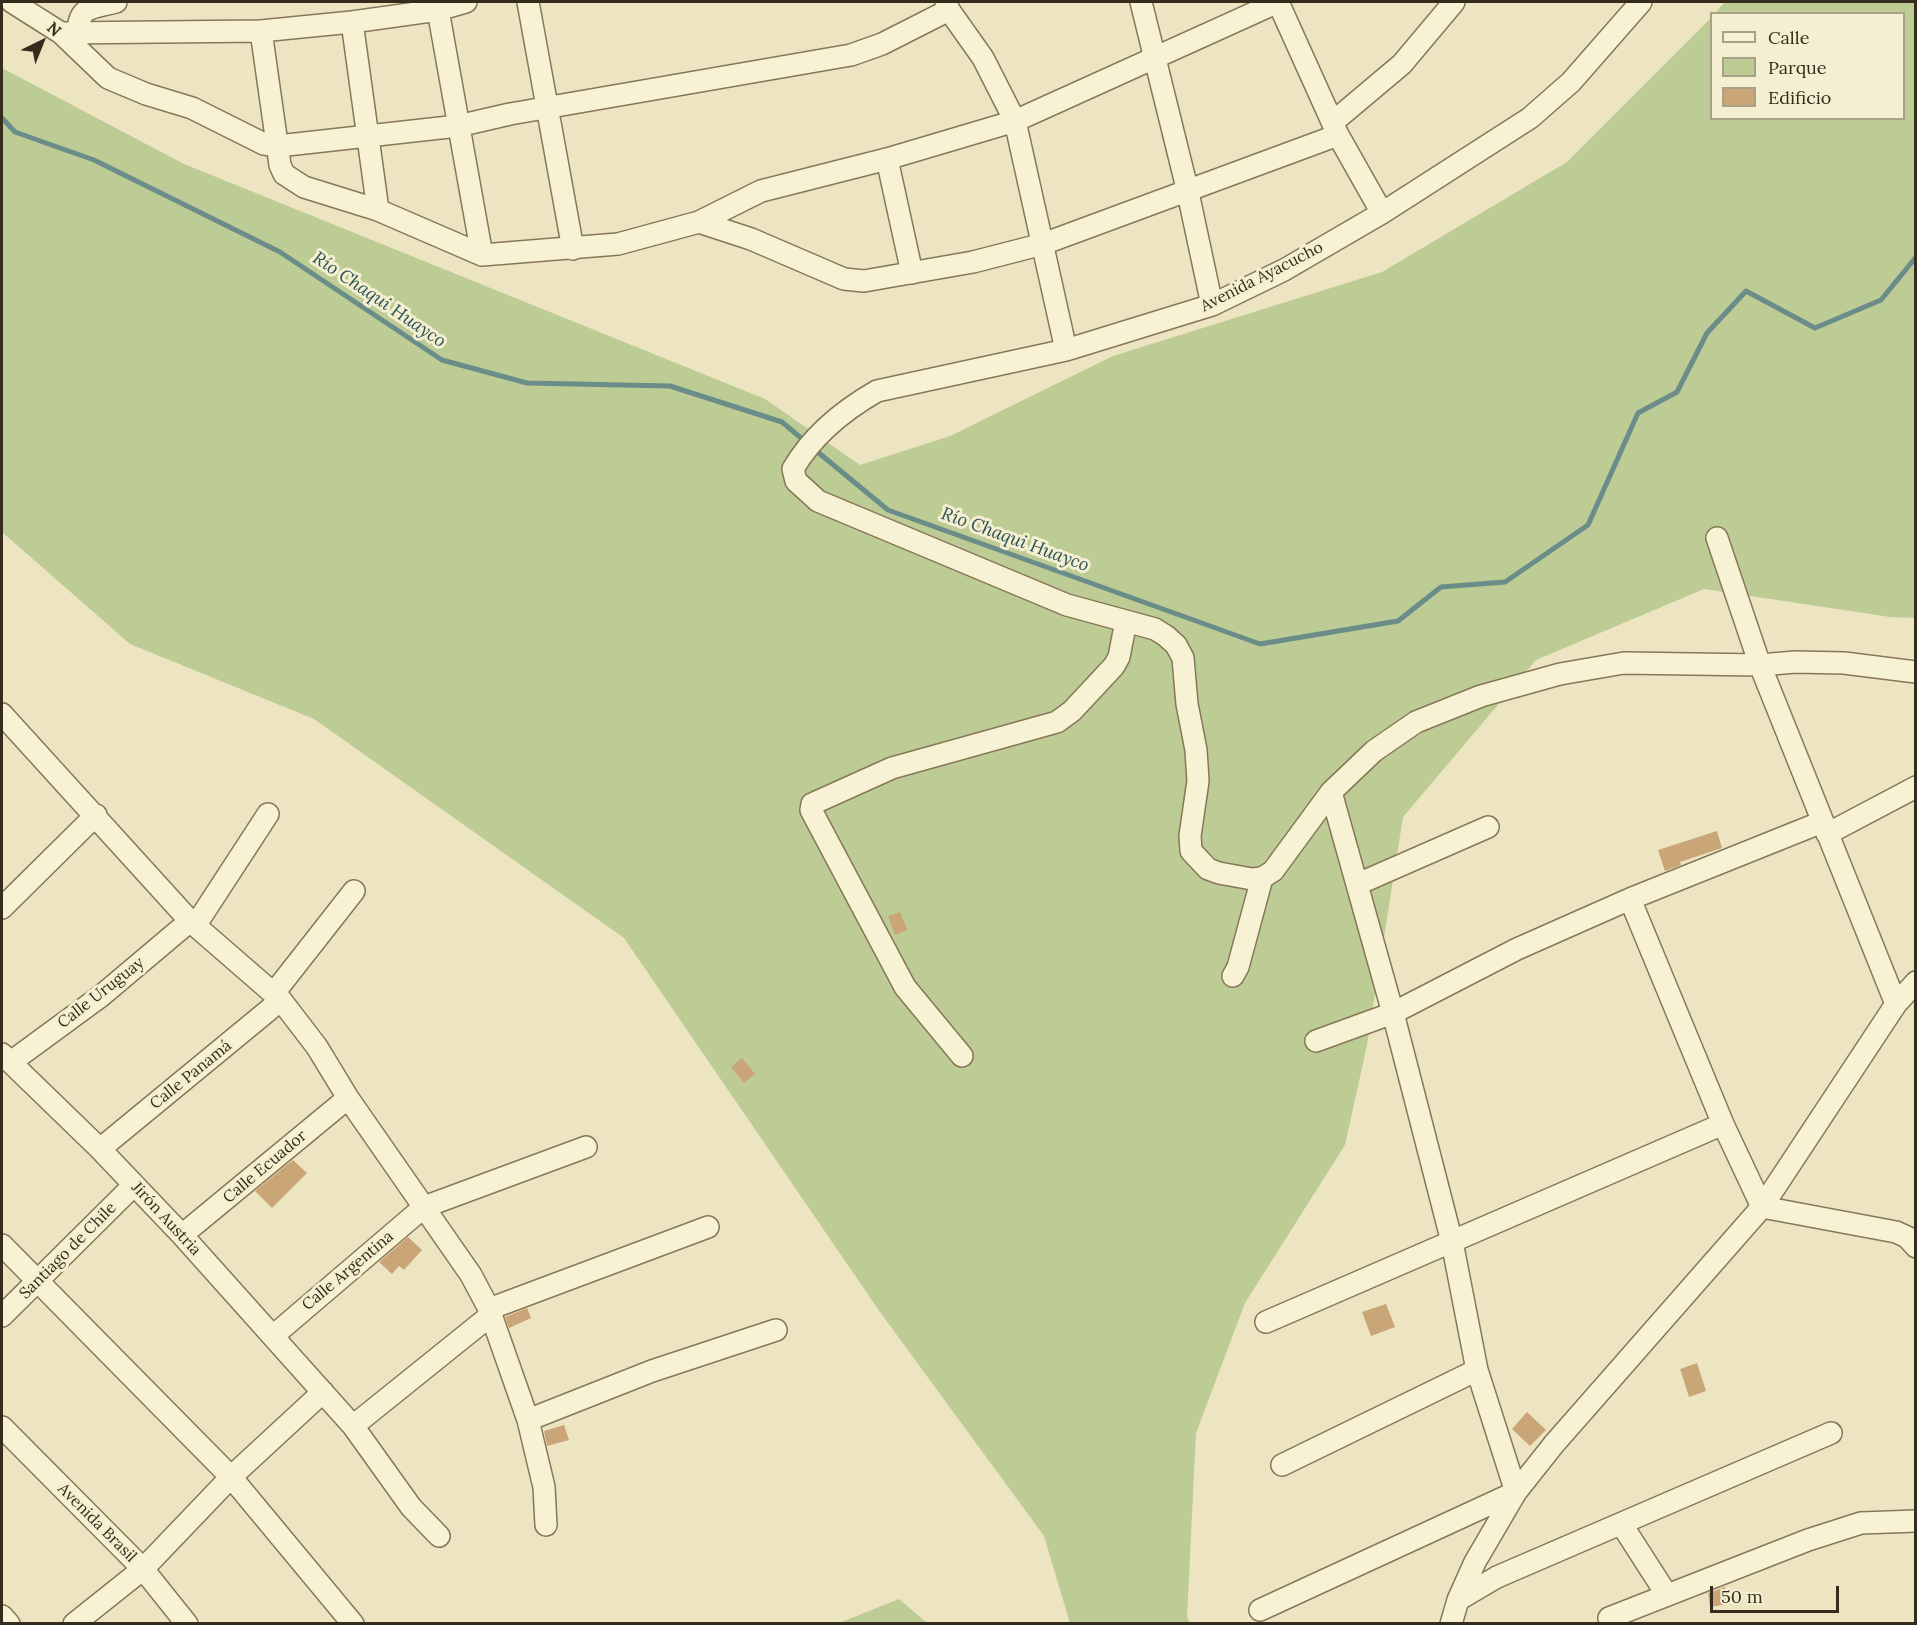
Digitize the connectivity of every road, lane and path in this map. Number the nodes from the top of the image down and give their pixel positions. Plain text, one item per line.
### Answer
1 (12, 2) edge
2 (116, 2) edge
3 (466, 2) edge
4 (528, 2) edge
5 (1141, 2) edge
6 (1454, 2) edge
7 (1641, 2) edge
8 (948, 6) edge
9 (438, 10) junction
10 (352, 22) junction
11 (261, 31) junction
12 (69, 33) junction
13 (1155, 55) junction
14 (548, 108) junction
15 (1016, 121) junction
16 (458, 126) junction
17 (1335, 128) junction
18 (370, 137) junction
19 (278, 146) junction
20 (887, 159) junction
21 (1187, 188) junction
22 (378, 210) junction
23 (1382, 213) junction
24 (699, 222) junction
25 (1043, 244) junction
26 (573, 249) junction
27 (482, 255) junction
28 (912, 273) junction
29 (1212, 305) junction
30 (1066, 350) junction
31 (1717, 538) dead end
32 (1126, 621) junction
33 (1760, 665) junction
34 (1916, 672) edge
35 (2, 714) edge
36 (1916, 787) edge
37 (1331, 792) junction
38 (268, 814) dead end
39 (96, 815) junction
40 (1488, 827) dead end
41 (1824, 828) junction
42 (1262, 878) junction
43 (1358, 884) junction
44 (354, 891) dead end
45 (4, 898) edge
46 (1630, 899) junction
47 (193, 924) junction
48 (1233, 976) dead end
49 (1916, 982) edge
50 (277, 997) junction
51 (1896, 1004) junction
52 (1393, 1013) junction
53 (1316, 1041) dead end
54 (962, 1056) dead end
55 (6, 1058) edge
56 (348, 1098) junction
57 (1723, 1124) junction
58 (586, 1147) dead end
59 (100, 1149) junction
60 (134, 1185) junction
61 (424, 1207) junction
62 (1762, 1207) junction
63 (708, 1227) dead end
64 (182, 1235) junction
65 (1452, 1242) junction
66 (2, 1245) edge
67 (1915, 1245) edge
68 (38, 1282) junction
69 (490, 1312) junction
70 (2, 1316) edge
71 (1266, 1322) dead end
72 (776, 1330) dead end
73 (273, 1336) junction
74 (1478, 1370) junction
75 (323, 1392) junction
76 (528, 1420) junction
77 (353, 1426) junction
78 (2, 1427) edge
79 (1831, 1432) dead end
80 (1282, 1465) dead end
81 (231, 1477) junction
82 (1516, 1492) junction
83 (1916, 1521) edge
84 (546, 1525) dead end
85 (1622, 1525) junction
86 (439, 1536) dead end
87 (143, 1569) junction
88 (1667, 1595) junction
89 (1458, 1600) junction
90 (1260, 1610) dead end
91 (2, 1616) edge
92 (1610, 1618) dead end
93 (9, 1623) edge
94 (74, 1623) edge
95 (187, 1623) edge
96 (353, 1623) edge
97 (1451, 1623) edge

1 - 12 street
2 - 12 street
3 - 9 street
4 - 14 street
5 - 13 street
6 - 17 street
7 - 23 street, Avenida Ayacucho
8 - 14 street
8 - 15 street
9 - 10 street
9 - 16 street
10 - 11 street
10 - 18 street
11 - 12 street
11 - 19 street
12 - 19 street
13 - 15 street
13 - 17 street
13 - 21 street
14 - 16 street
14 - 26 street
15 - 20 street
15 - 25 street
16 - 18 street
16 - 27 street
17 - 21 street
17 - 23 street
18 - 19 street
18 - 22 street
19 - 22 street
20 - 24 street
20 - 28 street
21 - 25 street
21 - 29 street
22 - 27 street
23 - 29 street, Avenida Ayacucho
24 - 26 street
24 - 28 street
25 - 28 street
25 - 30 street
26 - 27 street
29 - 30 street, Avenida Ayacucho
30 - 32 street, Avenida Ayacucho
31 - 33 street
32 - 42 street
32 - 54 street
33 - 34 street
33 - 37 street
33 - 41 street
35 - 39 street
36 - 41 street
37 - 42 street
37 - 43 street
38 - 47 street, Calle Uruguay
39 - 45 street
39 - 47 street
40 - 43 street
41 - 46 street
41 - 51 street
42 - 48 street
43 - 52 street
44 - 50 street, Calle Panamá
46 - 52 street
46 - 57 street
47 - 50 street
47 - 55 street, Calle Uruguay
49 - 51 street
50 - 56 street
50 - 59 street, Calle Panamá
51 - 62 street
52 - 53 street
52 - 65 street
55 - 59 street, Jirón Austria
56 - 61 street
56 - 64 street, Calle Ecuador
57 - 62 street
57 - 65 street
58 - 61 street
59 - 60 street, Jirón Austria
60 - 64 street, Jirón Austria
60 - 68 street, Santiago de Chile
61 - 69 street
61 - 73 street, Calle Argentina
62 - 67 street
62 - 82 street
63 - 69 street
64 - 73 street, Jirón Austria
65 - 71 street
65 - 74 street
66 - 68 street
68 - 70 street, Santiago de Chile
68 - 81 street
69 - 76 street
69 - 77 street
72 - 76 street
73 - 75 street, Jirón Austria
74 - 80 street
74 - 82 street
75 - 77 street, Jirón Austria
75 - 81 street
76 - 84 street
77 - 86 street, Jirón Austria
78 - 87 street, Avenida Brasil
79 - 85 street
81 - 87 street
81 - 96 street
82 - 89 street
82 - 90 street
83 - 88 street
85 - 88 street
85 - 89 street
87 - 94 street
87 - 95 street, Avenida Brasil
88 - 92 street
89 - 97 street
91 - 93 street

